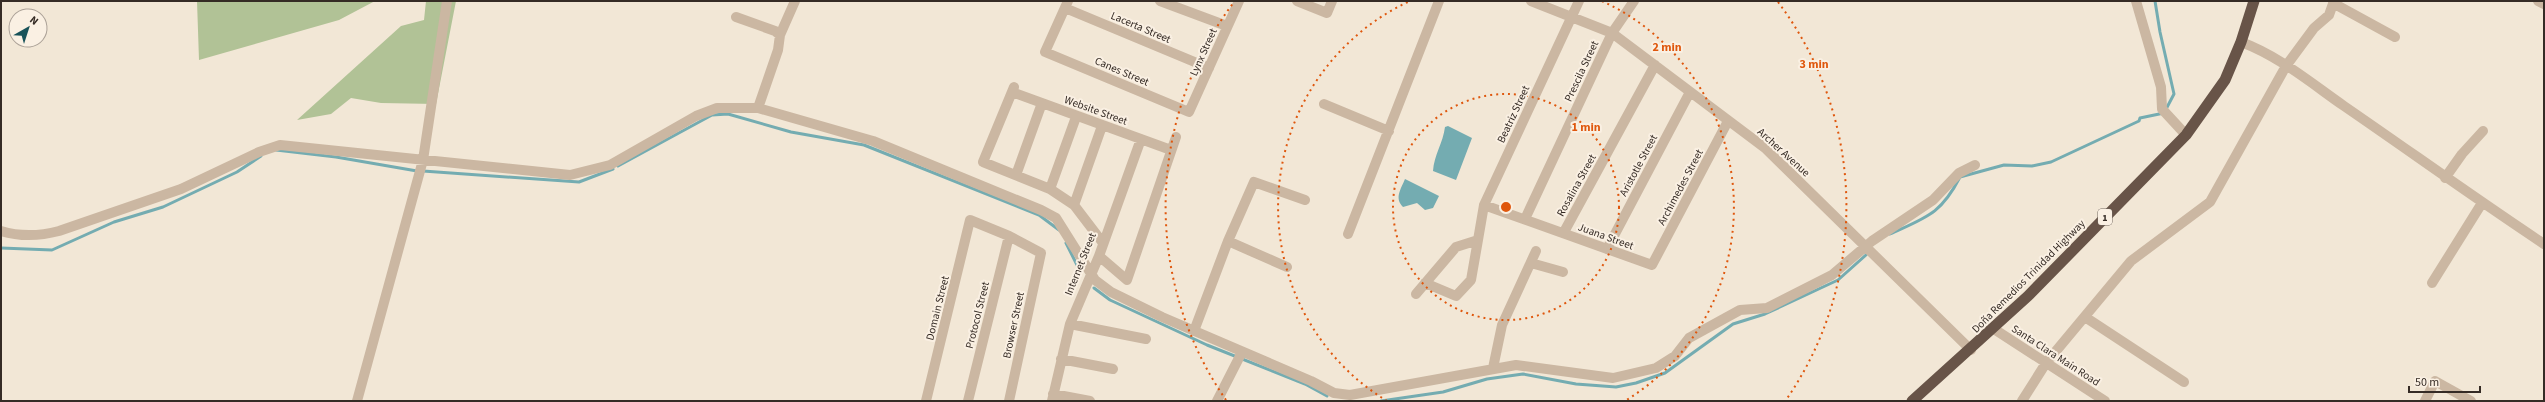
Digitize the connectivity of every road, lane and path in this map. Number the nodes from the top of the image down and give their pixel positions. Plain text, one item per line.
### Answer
1 (448, 1) edge
2 (795, 1) edge
3 (1160, 1) edge
4 (1239, 1) edge
5 (1297, 1) edge
6 (1332, 1) edge
7 (1439, 1) edge
8 (1531, 1) edge
9 (1579, 1) edge
10 (1634, 1) edge
11 (2136, 1) edge
12 (2254, 1) edge
13 (2538, 1) edge
14 (2334, 2) edge
15 (2544, 4) edge
16 (1066, 5) edge
17 (736, 17) dead end
18 (1571, 17) junction
19 (1227, 26) junction
20 (1612, 34) junction
21 (780, 36) junction
22 (2395, 37) dead end
23 (2241, 42) junction
24 (1655, 66) junction
25 (2286, 66) junction
26 (1209, 68) junction
27 (1690, 92) junction
28 (1042, 103) junction
29 (1324, 104) dead end
30 (758, 108) junction
31 (1189, 112) joint
32 (1076, 117) junction
33 (1728, 121) junction
34 (1102, 126) junction
35 (1389, 131) junction
36 (2483, 131) dead end
37 (2186, 135) junction
38 (1176, 137) dead end
39 (1141, 140) junction
40 (1171, 150) junction
41 (423, 160) junction
42 (1975, 165) dead end
43 (1016, 175) junction
44 (2445, 178) junction
45 (1050, 189) junction
46 (1304, 200) dead end
47 (2482, 203) junction
48 (1074, 205) junction
49 (1484, 205) junction
50 (1525, 219) junction
51 (1, 231) edge
52 (1564, 232) junction
53 (1348, 234) dead end
54 (1009, 236) junction
55 (1478, 240) junction
56 (1228, 242) junction
57 (1103, 244) junction
58 (2544, 244) edge
59 (1866, 247) junction
60 (1607, 249) junction
61 (1536, 251) dead end
62 (1099, 256) junction
63 (1531, 263) junction
64 (1652, 265) joint
65 (1287, 267) dead end
66 (1090, 272) junction
67 (1563, 272) dead end
68 (1425, 283) junction
69 (2432, 283) dead end
70 (1416, 294) dead end
71 (2085, 316) junction
72 (1070, 324) junction
73 (1994, 329) junction
74 (1194, 331) junction
75 (1146, 340) dead end
76 (1970, 350) junction
77 (1241, 356) junction
78 (1061, 359) junction
79 (2046, 363) junction
80 (1493, 368) junction
81 (1113, 369) dead end
82 (2184, 382) dead end
83 (1333, 397) edge
84 (1053, 398) edge
85 (357, 401) edge
86 (926, 401) edge
87 (968, 401) edge
88 (1009, 401) edge
89 (1090, 401) edge
90 (1217, 401) edge
91 (1912, 401) edge
92 (2022, 401) edge
93 (2105, 401) edge
94 (2425, 401) edge
95 (2471, 401) edge

1 - 41 street
2 - 21 street
3 - 19 street
4 - 19 street, Lynx Street
5 - 6 street
7 - 35 street
8 - 18 street, Archer Avenue
9 - 18 street, Beatriz Street
10 - 20 street, Prescila Street
11 - 37 street
12 - 23 highway, Doña Remedios Trinidad Highway / 1
13 - 15 street
14 - 22 street
14 - 25 street
16 - 26 street, Lacerta Street
16 - 31 street, Canes Street
17 - 21 street
18 - 20 street, Archer Avenue
18 - 49 street, Beatriz Street
19 - 26 street, Lynx Street
20 - 24 street, Archer Avenue
20 - 50 street, Prescila Street
21 - 30 street
23 - 25 street
23 - 37 highway, Doña Remedios Trinidad Highway / 1
24 - 27 street, Archer Avenue
24 - 52 street, Rosalina Street
25 - 44 street
25 - 71 street
26 - 31 street, Lynx Street
27 - 33 street, Archer Avenue
27 - 60 street, Aristotle Street
28 - 32 street, Website Street
28 - 43 street
28 - 43 street, Website Street
29 - 35 street
30 - 41 street
30 - 66 street
32 - 34 street, Website Street
32 - 45 street
33 - 59 street, Archer Avenue
33 - 64 street, Archimedes Street
34 - 39 street, Website Street
34 - 48 street
35 - 53 street
36 - 44 street
37 - 73 highway, Doña Remedios Trinidad Highway / 1
38 - 40 street
39 - 40 street, Website Street
39 - 57 street, Internet Street
40 - 62 street
41 - 51 street
41 - 85 street
42 - 59 street
43 - 45 street
44 - 47 street
45 - 48 street
46 - 56 street
47 - 58 street
47 - 69 street
48 - 57 street
49 - 50 street, Juana Street
49 - 55 street, Beatriz Street
50 - 52 street, Juana Street
52 - 60 street, Juana Street
54 - 86 street, Domain Street
54 - 87 street, Protocol Street
54 - 88 street, Browser Street
55 - 68 street
55 - 68 street, Beatriz Street
56 - 65 street
56 - 74 street
57 - 62 street, Internet Street
59 - 76 street, Archer Avenue
59 - 80 street
60 - 64 street, Juana Street
61 - 63 street
62 - 66 street, Internet Street
63 - 67 street
63 - 80 street
66 - 72 street, Internet Street
66 - 74 street
68 - 70 street
71 - 79 street
71 - 82 street
72 - 75 street
72 - 78 street, Internet Street
73 - 76 highway, Doña Remedios Trinidad Highway / 1
73 - 79 street, Santa Clara Main Road
74 - 77 street
76 - 91 highway, Doña Remedios Trinidad Highway / 1
77 - 83 street
77 - 90 street
78 - 81 street
78 - 84 street, Internet Street
79 - 92 street
79 - 93 street, Santa Clara Main Road
80 - 83 street
84 - 89 street
94 - 95 street

